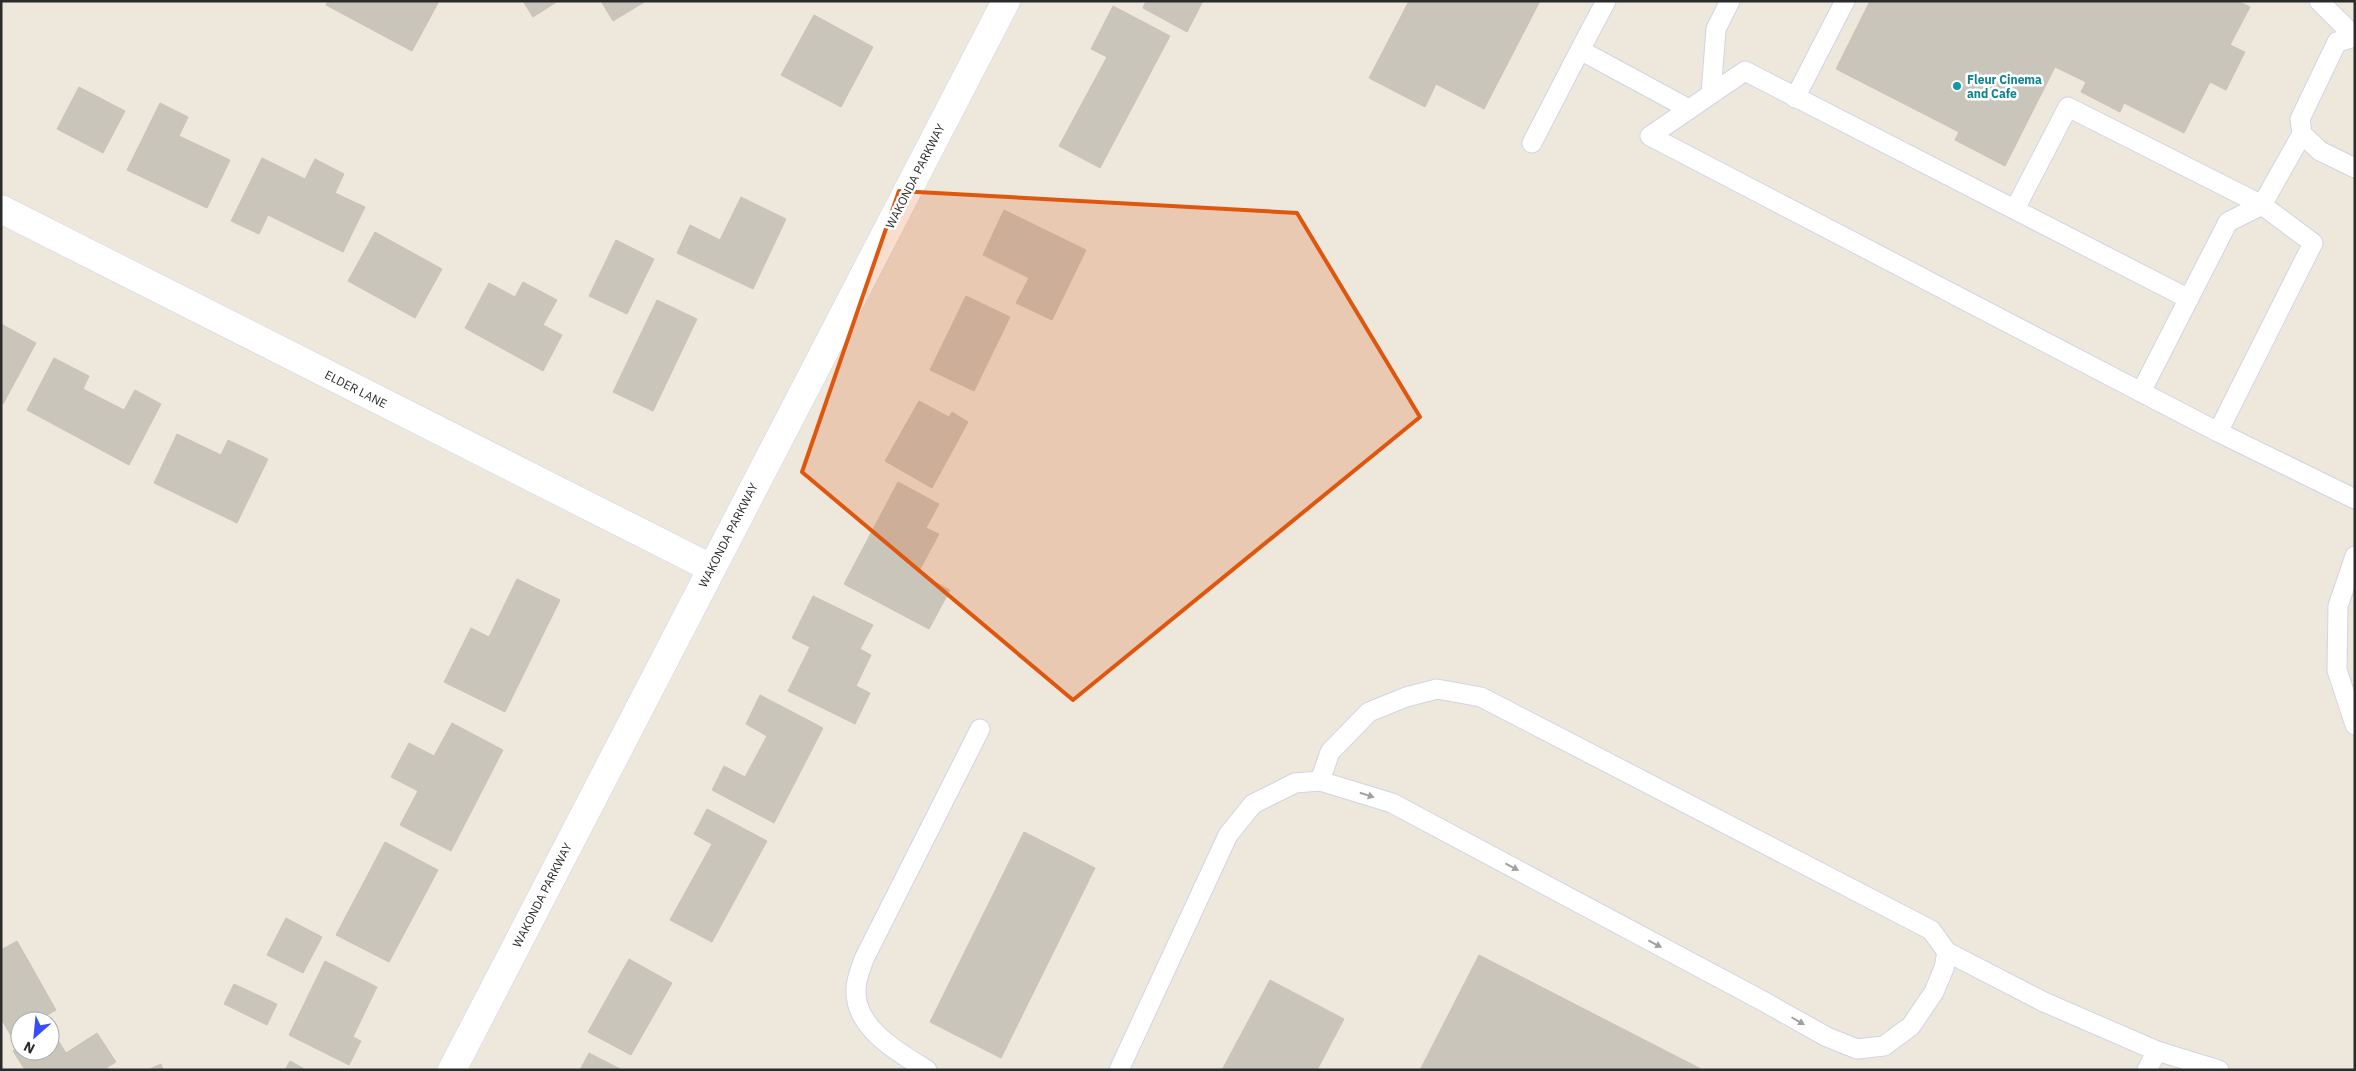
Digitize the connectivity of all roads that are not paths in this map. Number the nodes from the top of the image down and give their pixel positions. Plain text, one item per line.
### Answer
1 (1006, 1) edge
2 (1606, 1) edge
3 (1730, 1) edge
4 (1845, 1) edge
5 (2319, 1) edge
6 (2355, 37) edge
7 (1580, 50) junction
8 (1711, 94) junction
9 (1796, 98) junction
10 (1689, 109) junction
11 (2302, 134) junction
12 (1532, 143) dead end
13 (2355, 168) edge
14 (2262, 205) junction
15 (1, 209) edge
16 (2015, 209) junction
17 (2189, 299) junction
18 (2141, 392) junction
19 (2218, 432) junction
20 (2355, 499) edge
21 (2355, 556) edge
22 (711, 568) junction
23 (2355, 725) edge
24 (980, 729) dead end
25 (1320, 781) junction
26 (1947, 952) junction
27 (2157, 1051) junction
28 (452, 1070) edge
29 (927, 1070) edge
30 (1119, 1070) edge
31 (2147, 1070) edge
32 (2219, 1070) edge

1 - 22 street, WAKONDA PARKWAY
2 - 7 lane
3 - 8 lane
4 - 9 lane
5 - 6 lane
6 - 11 lane
7 - 10 lane
7 - 12 lane
8 - 9 lane
8 - 10 lane
9 - 16 lane
10 - 18 lane
11 - 13 lane
11 - 14 lane
14 - 16 lane
14 - 17 lane
14 - 19 lane
15 - 22 street, ELDER LANE
16 - 17 lane
17 - 18 lane
18 - 19 lane
19 - 20 lane
21 - 23 lane
22 - 28 street, WAKONDA PARKWAY
24 - 29 lane
25 - 26 lane
25 -> 26 lane
25 - 30 lane
26 - 27 lane
27 - 31 lane
27 - 32 lane

